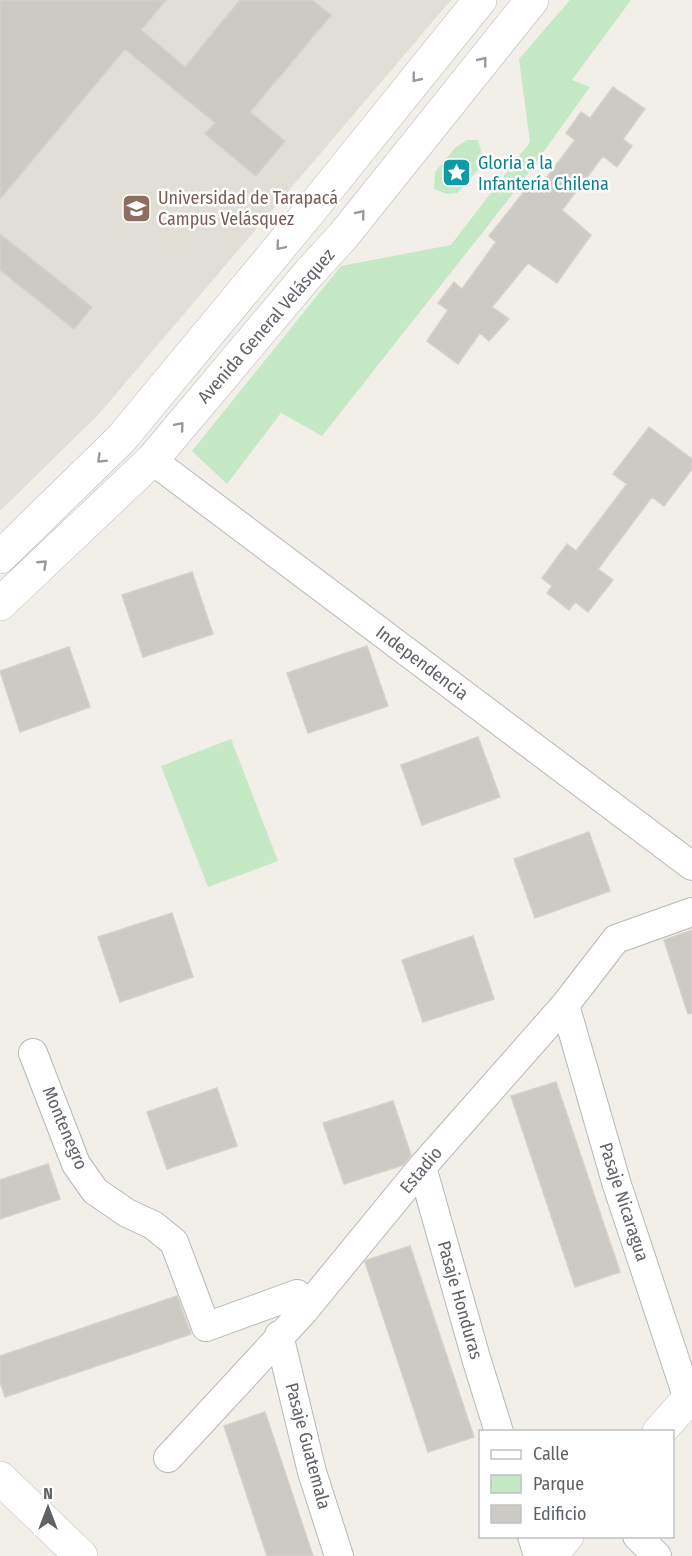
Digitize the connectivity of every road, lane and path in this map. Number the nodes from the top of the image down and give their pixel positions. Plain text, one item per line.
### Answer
1 (480, 0) edge
2 (532, 0) edge
3 (152, 460) junction
4 (0, 557) edge
5 (0, 604) edge
6 (692, 866) edge
7 (692, 912) edge
8 (565, 1005) junction
9 (33, 1053) dead end
10 (422, 1167) junction
11 (303, 1312) junction
12 (279, 1335) junction
13 (690, 1397) edge
14 (499, 1430) edge
15 (660, 1430) edge
16 (168, 1458) dead end
17 (0, 1478) edge
18 (533, 1538) edge
19 (565, 1538) edge
20 (639, 1538) edge
21 (81, 1556) edge
22 (339, 1556) edge
23 (538, 1556) edge
24 (550, 1556) edge
25 (657, 1556) edge

1 -> 4 main road, Avenida General Velásquez
3 -> 2 main road, Avenida General Velásquez
5 -> 3 main road, Avenida General Velásquez
3 - 6 street, Independencia
7 - 8 street, Estadio
8 - 10 street, Estadio
8 - 13 street, Pasaje Nicaragua
9 - 11 street, Montenegro
10 - 11 street, Estadio
10 - 14 street, Pasaje Honduras
11 - 12 street, Estadio
12 - 16 street, Estadio
12 - 22 street, Pasaje Guatemala
13 - 15 main road
17 - 21 main road
18 - 23 street
19 - 24 main road
20 - 25 street

